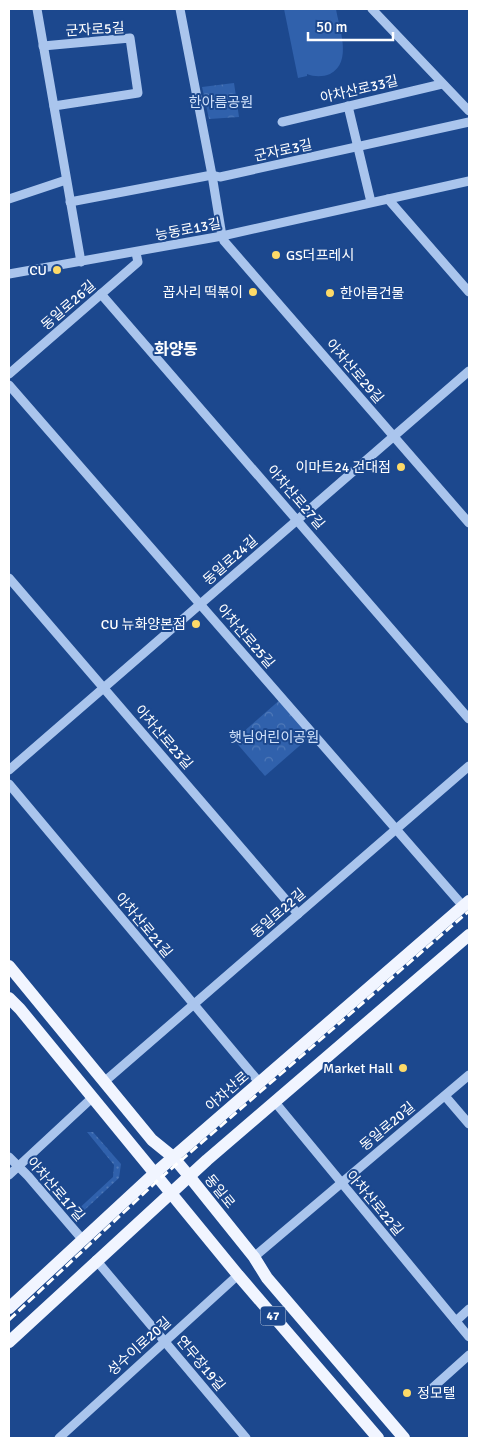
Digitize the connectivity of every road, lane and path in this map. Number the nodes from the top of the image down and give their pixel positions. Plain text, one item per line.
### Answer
1 (37, 9) edge
2 (180, 9) edge
3 (372, 9) edge
4 (43, 46) junction
5 (442, 84) junction
6 (54, 106) junction
7 (348, 106) junction
8 (469, 111) edge
9 (282, 122) dead end
10 (469, 122) edge
11 (359, 147) junction
12 (212, 175) junction
13 (66, 180) junction
14 (469, 181) edge
15 (9, 199) edge
16 (388, 200) junction
17 (70, 202) junction
18 (371, 202) junction
19 (222, 236) junction
20 (136, 253) junction
21 (81, 262) junction
22 (9, 274) edge
23 (469, 292) edge
24 (101, 294) junction
25 (469, 371) edge
26 (9, 374) edge
27 (9, 385) edge
28 (394, 436) junction
29 (296, 520) junction
30 (469, 523) edge
31 (9, 578) edge
32 (200, 604) junction
33 (103, 687) junction
34 (469, 719) edge
35 (469, 766) edge
36 (9, 770) edge
37 (9, 784) edge
38 (396, 829) junction
39 (466, 904) edge
40 (298, 914) junction
41 (469, 935) edge
42 (9, 966) edge
43 (9, 998) edge
44 (193, 1005) junction
45 (469, 1075) edge
46 (104, 1082) junction
47 (258, 1082) junction
48 (445, 1096) junction
49 (96, 1101) junction
50 (274, 1101) junction
51 (125, 1108) junction
52 (469, 1124) edge
53 (9, 1157) edge
54 (173, 1158) junction
55 (18, 1166) junction
56 (155, 1174) junction
57 (9, 1175) edge
58 (189, 1176) junction
59 (340, 1183) junction
60 (171, 1193) junction
61 (82, 1239) junction
62 (254, 1256) junction
63 (96, 1260) junction
64 (238, 1275) junction
65 (9, 1308) edge
66 (469, 1309) edge
67 (456, 1321) junction
68 (469, 1337) edge
69 (9, 1342) edge
70 (165, 1342) junction
71 (469, 1355) edge
72 (430, 1390) dead end
73 (59, 1438) edge
74 (246, 1438) edge
75 (378, 1438) edge
76 (404, 1438) edge

1 - 4 street
2 - 12 street
3 - 5 street
4 - 6 street
4 - 6 street, 군자로5길
5 - 7 street, 아차산로33길
5 - 8 street
6 - 13 street
7 - 9 street, 아차산로33길
7 - 11 street
10 - 11 street
11 - 12 street, 군자로3길
11 - 18 street
12 - 17 street, 군자로3길
12 - 19 street
13 - 15 street
13 - 17 street
14 - 16 street, 능동로13길
16 - 18 street, 능동로13길
16 - 23 street
17 - 21 street
18 - 19 street, 능동로13길
19 - 20 street, 능동로13길
19 - 28 street, 아차산로29길
20 - 21 street, 능동로13길
20 - 24 street, 동일로26길
21 - 22 street, 능동로13길
24 - 26 street, 동일로26길
24 - 29 street, 아차산로27길
25 - 28 street, 동일로24길
27 - 32 street, 아차산로25길
28 - 29 street, 동일로24길
28 - 30 street, 아차산로29길
29 - 32 street, 동일로24길
29 - 34 street, 아차산로27길
31 - 33 street, 아차산로23길
32 - 33 street, 동일로24길
32 - 38 street, 아차산로25길
33 - 36 street, 동일로24길
33 - 40 street, 아차산로23길
35 - 38 street, 동일로22길
37 - 44 street, 아차산로21길
38 - 39 street, 아차산로25길
38 - 40 street, 동일로22길
39 - 47 main road, 아차산로
40 - 44 street, 동일로22길
41 - 50 main road
42 - 46 main road, 동일로 / 47
43 - 49 main road, 47
44 - 46 street, 동일로22길
44 - 47 street, 아차산로21길
45 - 48 street, 동일로20길
46 - 51 main road, 동일로 / 47
47 - 54 main road, 아차산로
48 - 52 street
48 - 59 street, 동일로20길
49 - 51 main road
49 - 55 street
49 - 56 main road, 47
50 - 58 main road
50 - 59 street, 아차산로22길
51 - 54 main road, 동일로 / 47
53 - 55 street, 아차산로17길
54 - 56 main road, 아차산로
54 - 58 main road, 동일로 / 47
55 - 57 street
55 - 61 street, 아차산로17길
56 - 60 main road, 47
56 - 61 main road, 아차산로
58 - 60 main road
58 - 62 main road, 동일로 / 47
59 - 62 street, 동일로20길
59 - 67 street, 아차산로22길
60 - 63 main road
60 - 64 main road, 47
61 - 65 main road, 아차산로
62 - 76 main road, 동일로 / 47
63 - 69 main road
63 - 70 street, 연무장19길
64 - 70 street, 성수이로20길
64 - 75 main road, 47
66 - 67 street
67 - 68 street, 아차산로22길
70 - 73 street, 성수이로20길
70 - 74 street, 연무장19길
71 - 72 street

